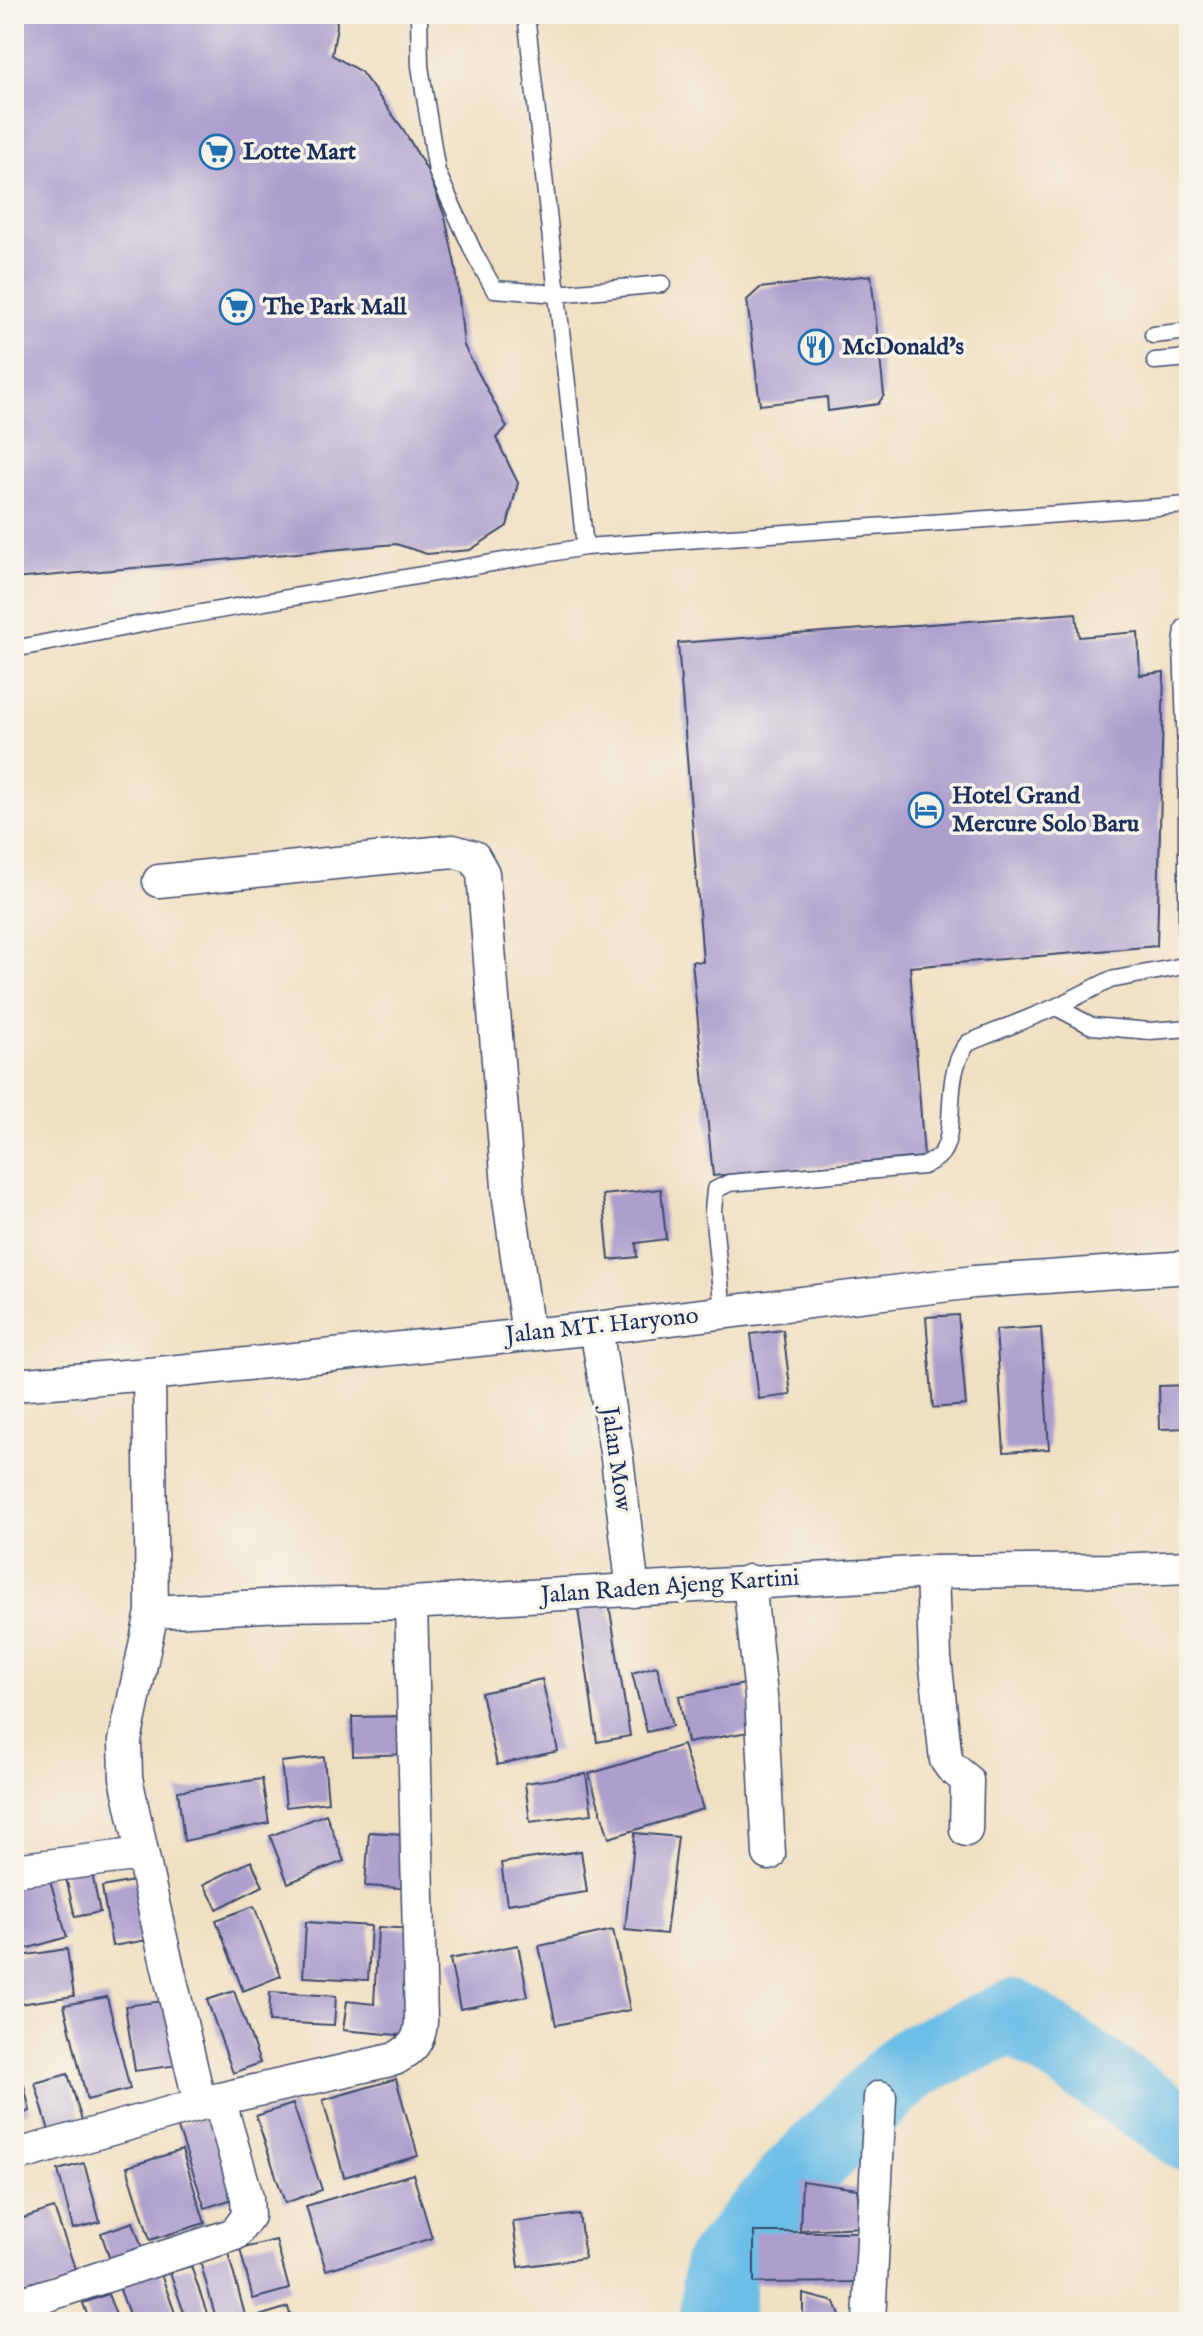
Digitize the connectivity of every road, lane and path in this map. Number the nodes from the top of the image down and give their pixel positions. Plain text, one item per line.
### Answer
1 (419, 14) edge
2 (526, 14) edge
3 (662, 284) dead end
4 (557, 294) junction
5 (1189, 331) edge
6 (1153, 335) dead end
7 (1189, 358) edge
8 (1155, 361) dead end
9 (1189, 505) edge
10 (585, 547) junction
11 (1189, 624) edge
12 (14, 649) edge
13 (159, 881) dead end
14 (1188, 965) edge
15 (1056, 1007) junction
16 (1189, 1028) edge
17 (1189, 1267) edge
18 (723, 1312) junction
19 (596, 1328) junction
20 (528, 1334) junction
21 (149, 1374) junction
22 (14, 1385) edge
23 (1189, 1567) edge
24 (932, 1572) junction
25 (749, 1581) junction
26 (633, 1591) junction
27 (411, 1603) junction
28 (152, 1612) junction
29 (966, 1830) dead end
30 (142, 1854) junction
31 (769, 1854) dead end
32 (14, 1870) edge
33 (880, 2097) dead end
34 (210, 2101) junction
35 (14, 2156) edge
36 (14, 2306) edge
37 (869, 2322) edge

1 - 4 lane
2 - 4 lane
3 - 4 lane
4 - 10 lane
5 - 6 lane
7 - 8 lane
9 - 10 lane
10 - 12 lane
11 - 14 lane
13 - 20 street
14 - 15 lane
15 - 16 lane
15 - 18 lane
17 - 18 street, Jalan MT. Haryono
18 - 19 street, Jalan MT. Haryono
19 - 20 street, Jalan MT. Haryono
19 - 26 street, Jalan Mow
20 - 21 street, Jalan MT. Haryono
21 - 22 street, Jalan MT. Haryono
21 - 28 street
23 - 24 street, Jalan Raden Ajeng Kartini
24 - 25 street, Jalan Raden Ajeng Kartini
24 - 29 street
25 - 26 street, Jalan Raden Ajeng Kartini
25 - 31 street
26 - 27 street, Jalan Raden Ajeng Kartini
27 - 28 street, Jalan Raden Ajeng Kartini
27 - 34 street
28 - 30 street
30 - 32 street
30 - 34 street
33 - 37 street
34 - 35 street
34 - 36 street

